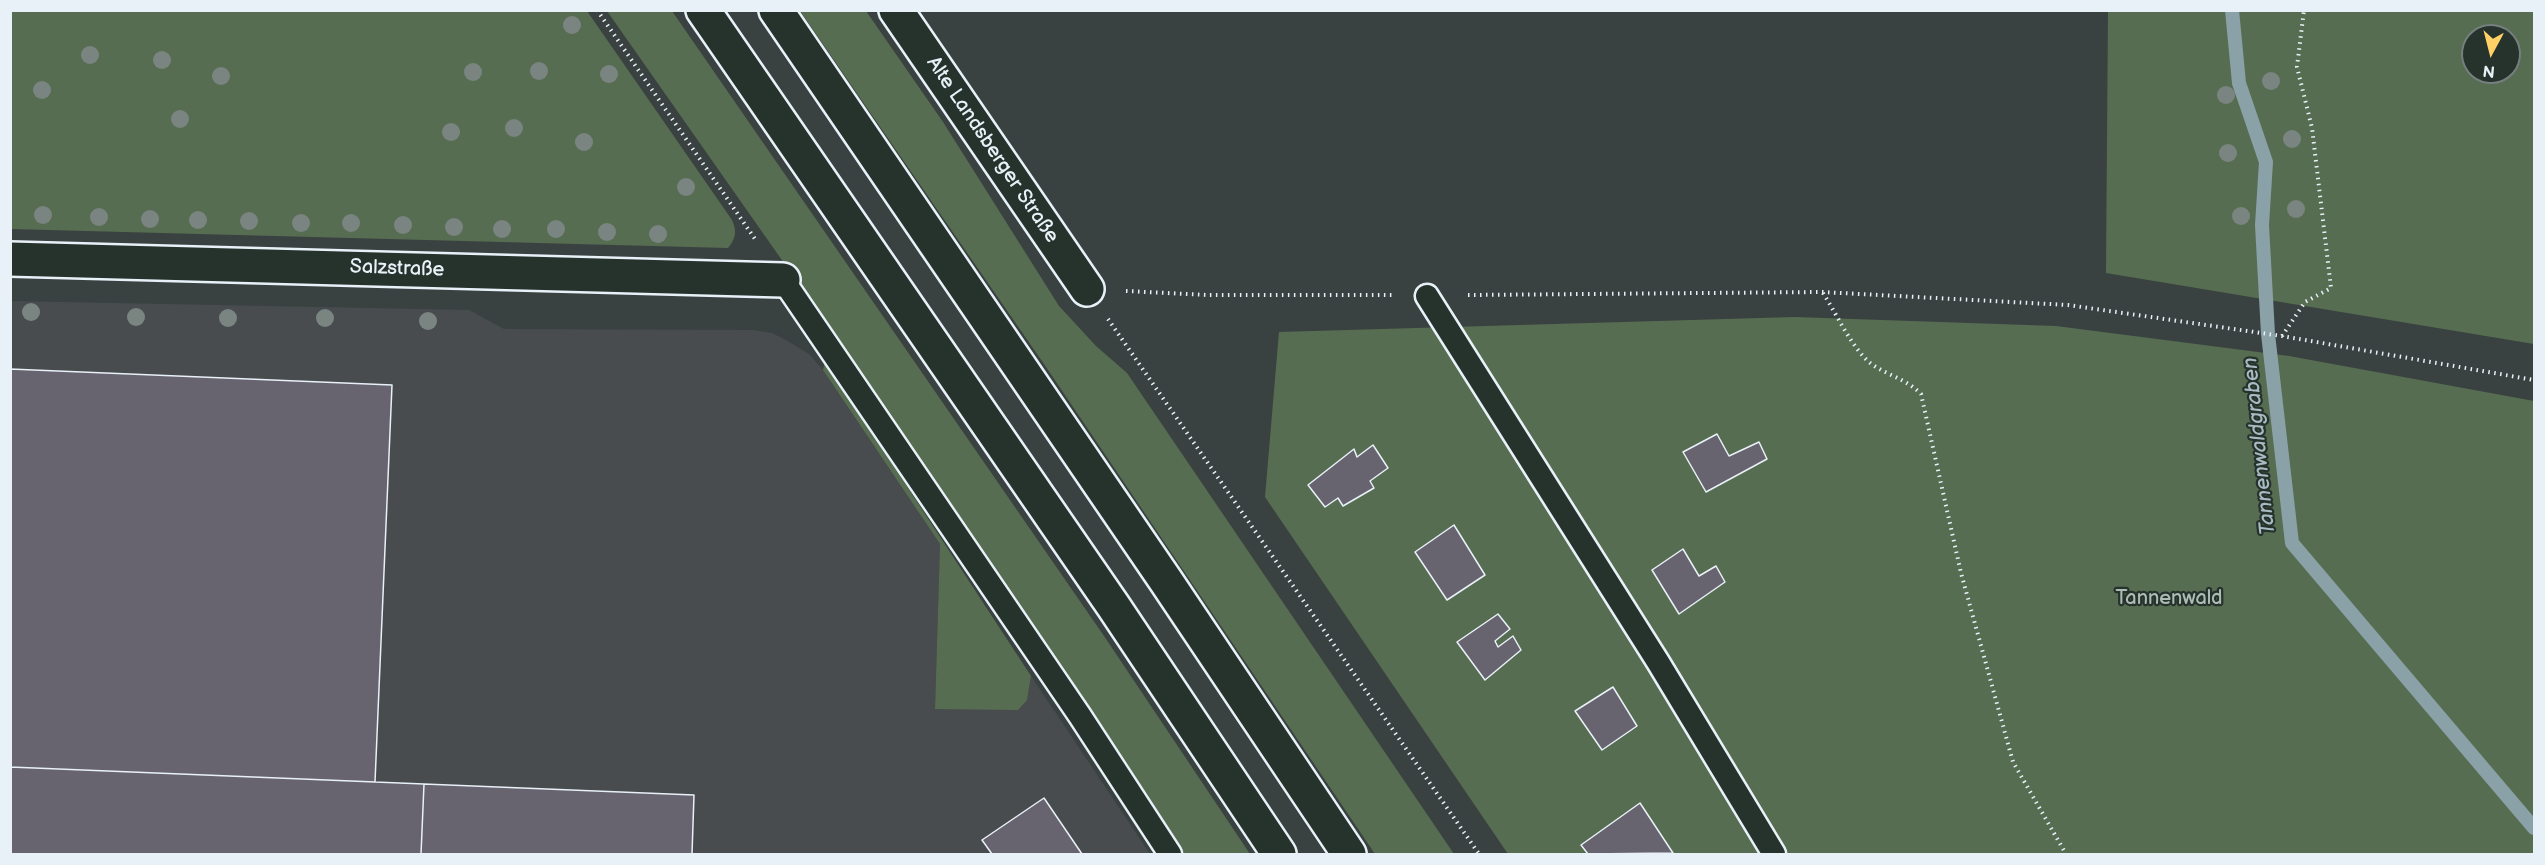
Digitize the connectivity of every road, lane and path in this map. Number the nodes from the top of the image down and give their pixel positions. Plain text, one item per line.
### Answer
1 (597, 10) edge
2 (703, 10) edge
3 (776, 10) edge
4 (896, 10) edge
5 (2304, 10) edge
6 (10, 260) edge
7 (783, 280) junction
8 (1087, 289) joint
9 (1822, 292) junction
10 (1670, 294) dead end
11 (1427, 296) dead end
12 (2282, 336) junction
13 (2535, 380) edge
14 (1170, 855) edge
15 (1279, 855) edge
16 (1349, 855) edge
17 (1479, 855) edge
18 (1774, 855) edge
19 (2066, 855) edge

1 - 7 path
2 - 15 main road
3 - 16 main road
4 - 8 main road, Alte Landsberger Straße
5 - 12 path
6 - 7 main road, Salzstraße
7 - 14 lane
8 - 17 path
9 - 10 path
9 - 12 path
9 - 19 path
11 - 18 lane
12 - 13 path

